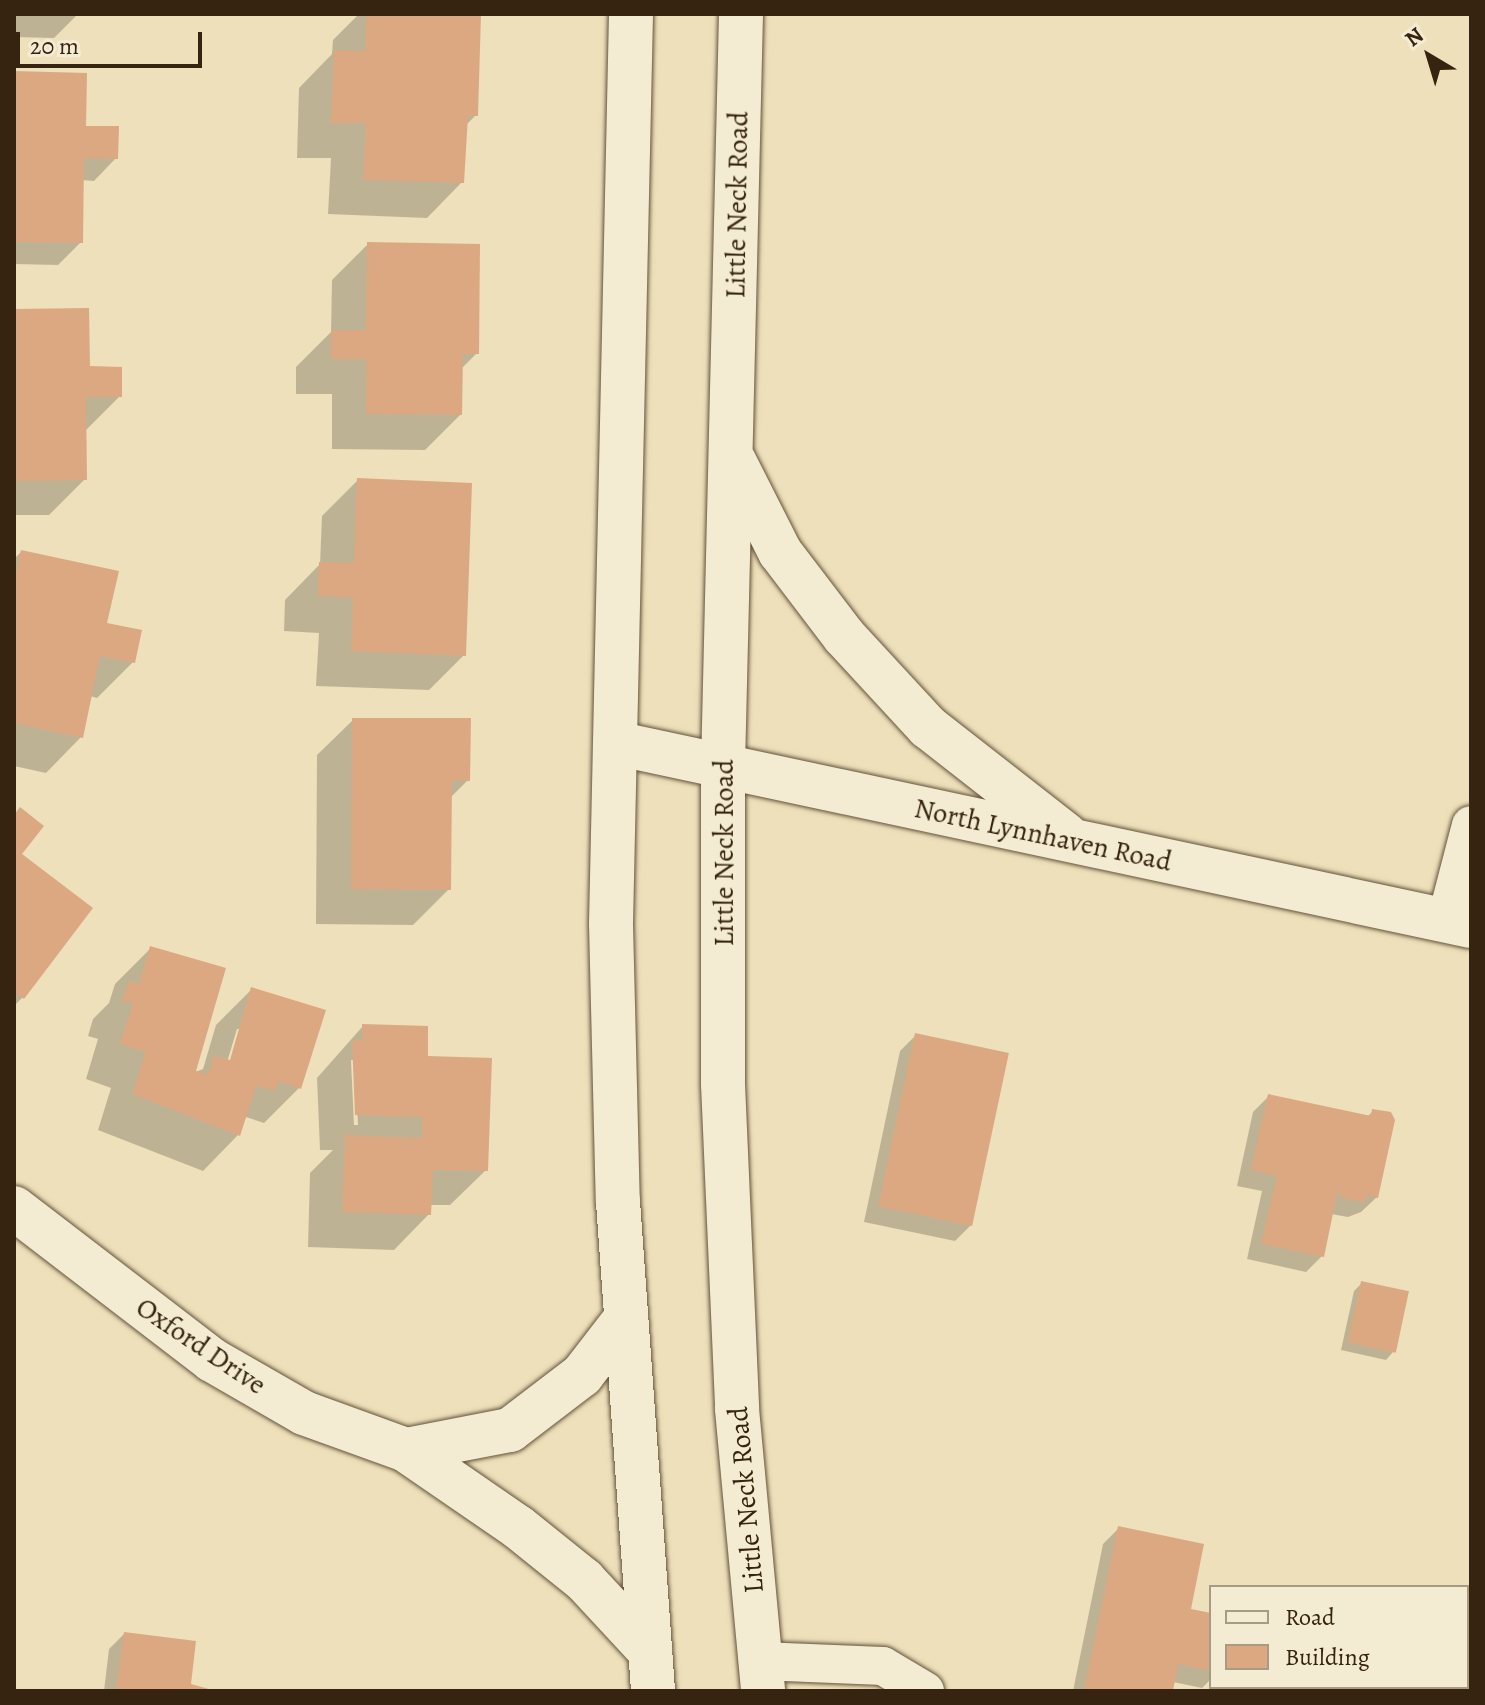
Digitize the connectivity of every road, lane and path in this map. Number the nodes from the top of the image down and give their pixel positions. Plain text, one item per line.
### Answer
1 (631, 14) edge
2 (741, 14) edge
3 (731, 455) junction
4 (615, 743) junction
5 (723, 767) junction
6 (1471, 825) edge
7 (1074, 842) junction
8 (1458, 924) edge
9 (14, 1208) edge
10 (626, 1318) junction
11 (406, 1450) junction
12 (652, 1671) edge
13 (761, 1676) edge
14 (925, 1691) edge

1 - 4 street
2 - 3 street, Little Neck Road
3 - 5 street, Little Neck Road
3 - 7 street
4 - 5 street, North Lynnhaven Road
4 - 10 street
5 - 7 street, North Lynnhaven Road
5 - 13 street, Little Neck Road
6 - 8 lane
7 - 8 street, North Lynnhaven Road
9 - 11 street, Oxford Drive
10 - 11 street, Oxford Drive
10 - 12 street
11 - 12 street, Oxford Drive
13 - 14 lane

